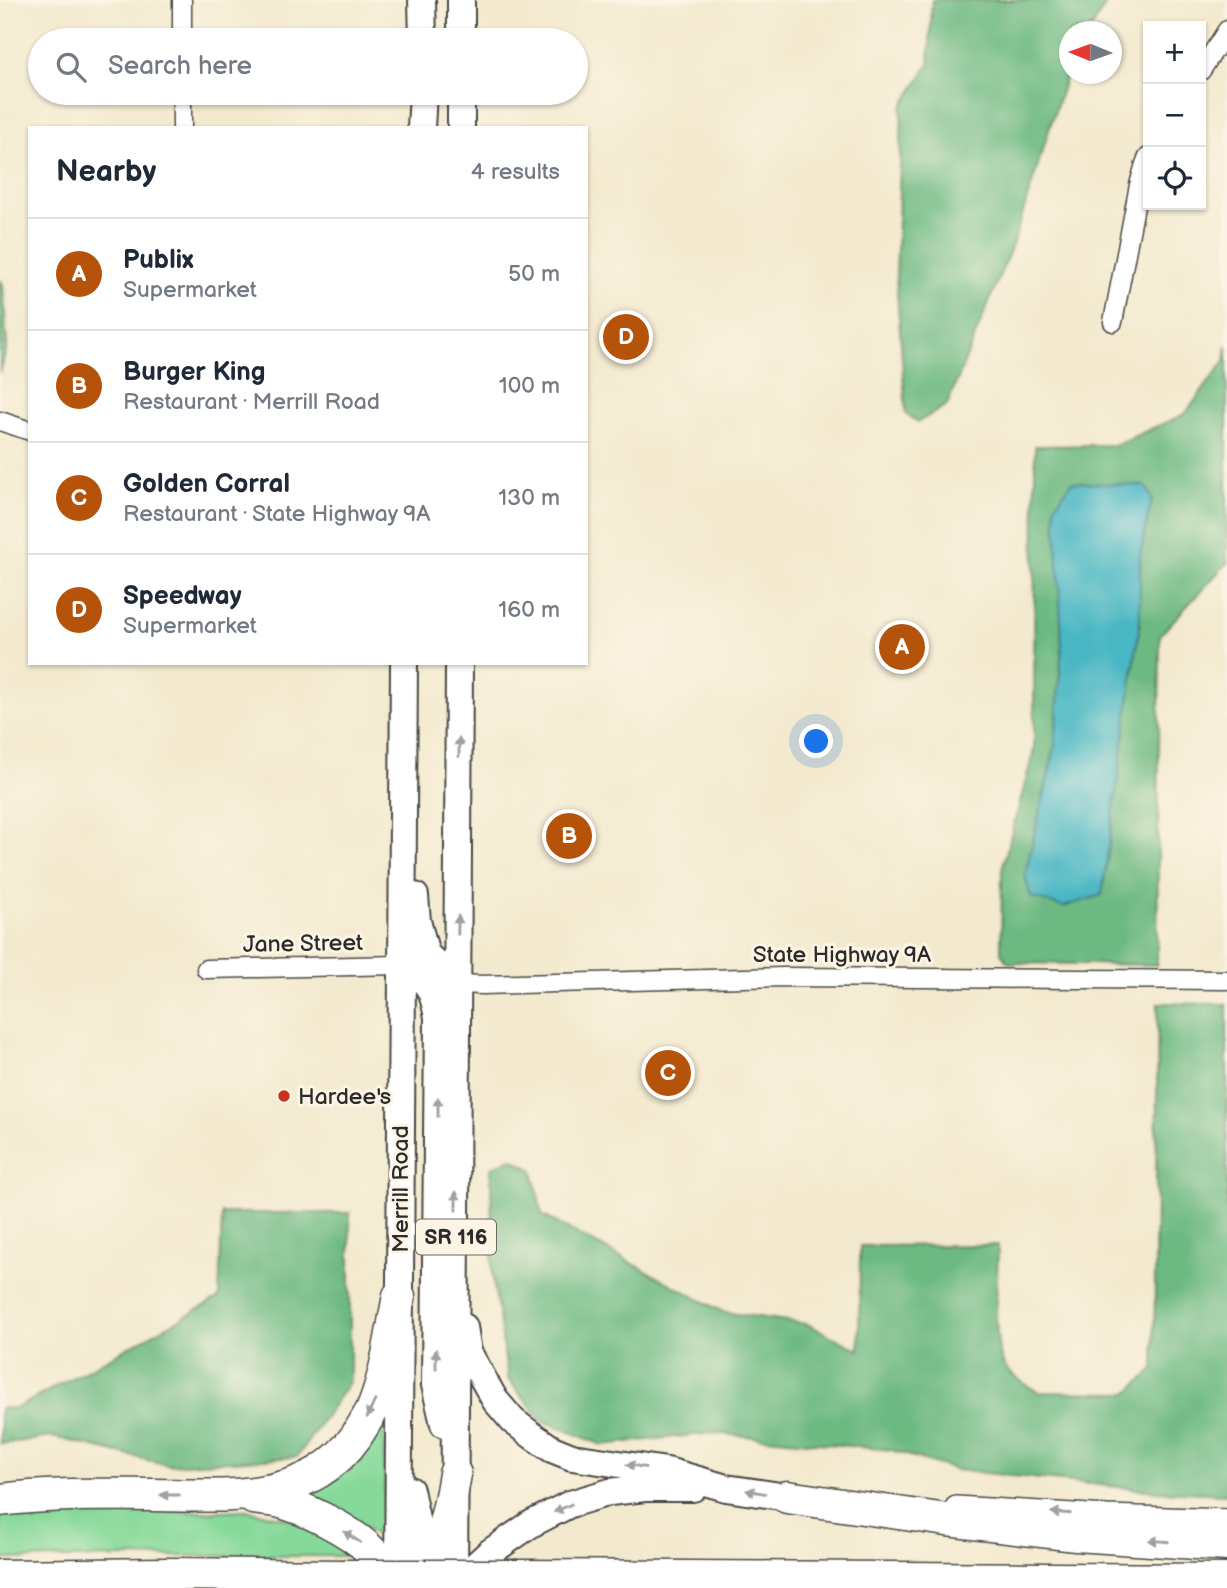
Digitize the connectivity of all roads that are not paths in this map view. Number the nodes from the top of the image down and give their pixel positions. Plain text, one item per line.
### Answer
1 (182, 0) edge
2 (422, 0) edge
3 (461, 0) edge
4 (182, 28) edge
5 (423, 28) edge
6 (461, 28) edge
7 (1227, 30) edge
8 (1206, 63) edge
9 (182, 105) edge
10 (422, 105) edge
11 (461, 105) edge
12 (182, 126) edge
13 (421, 126) edge
14 (461, 126) edge
15 (1143, 173) edge
16 (1113, 322) dead end
17 (0, 421) edge
18 (28, 430) edge
19 (404, 665) edge
20 (459, 665) edge
21 (403, 730) junction
22 (401, 965) junction
23 (206, 969) dead end
24 (1227, 980) edge
25 (457, 984) junction
26 (455, 1270) junction
27 (399, 1296) junction
28 (455, 1474) junction
29 (726, 1488) junction
30 (238, 1496) junction
31 (787, 1497) junction
32 (0, 1500) edge
33 (1227, 1520) edge
34 (1227, 1545) edge
35 (0, 1576) edge
36 (1227, 1580) edge
37 (413, 1585) edge
38 (456, 1588) edge

1 - 4 street
2 - 5 main road
3 - 6 main road
7 - 8 street
9 - 12 street
10 - 13 main road
11 - 14 main road
15 - 16 street
17 - 18 street
19 - 21 main road, Merrill Road / SR 116
25 -> 20 main road, SR 116
21 - 22 main road, Merrill Road / SR 116
21 - 25 main road
22 - 23 street, Jane Street
22 - 27 main road, Merrill Road / SR 116
28 -> 22 main road
24 - 25 street, State Highway 9A
26 -> 25 main road, SR 116
26 - 28 main road, SR 116
29 -> 26 main road
27 -> 30 highway
27 - 37 main road, Merrill Road / SR 116
28 - 37 highway
28 - 38 main road, SR 116
31 -> 29 main road
29 -> 38 main road
30 -> 32 highway
37 -> 30 highway
33 -> 31 street
34 -> 31 highway
35 - 36 highway, bridge

